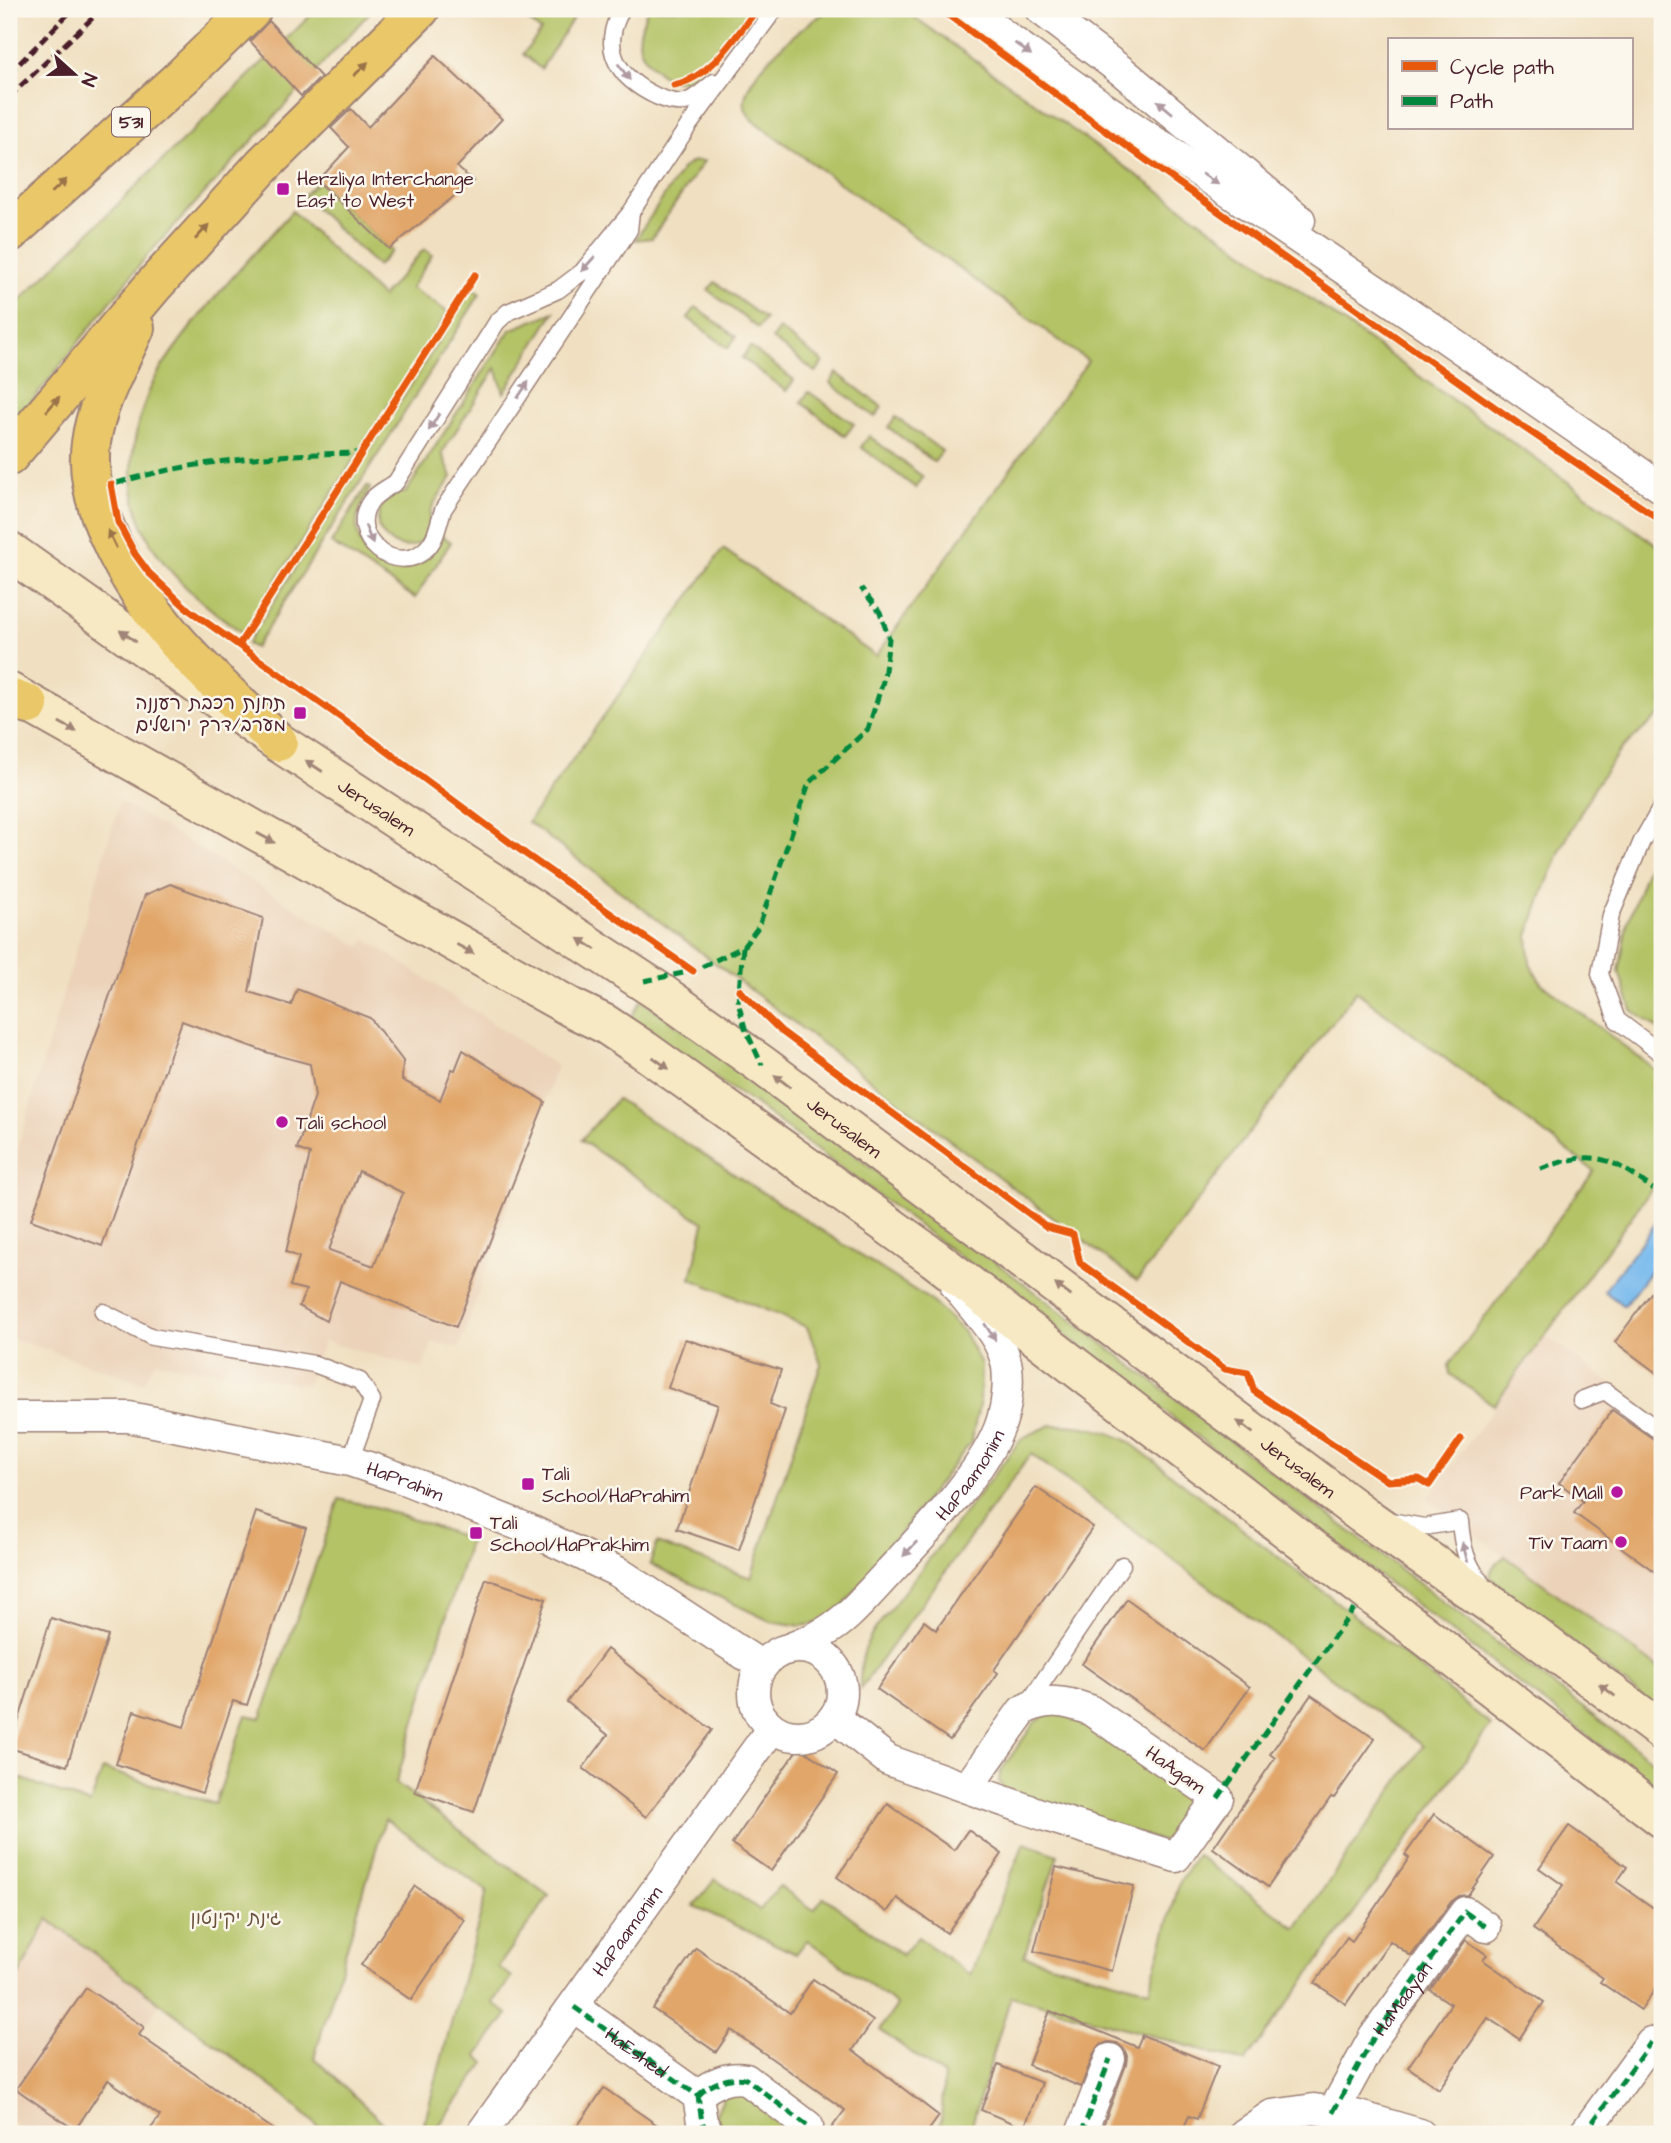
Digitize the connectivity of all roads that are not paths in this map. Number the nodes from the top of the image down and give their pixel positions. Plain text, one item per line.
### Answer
1 (252, 9) edge
2 (420, 9) edge
3 (622, 9) edge
4 (968, 9) edge
5 (1040, 9) edge
6 (777, 10) edge
7 (736, 63) junction
8 (631, 212) junction
9 (9, 233) edge
10 (154, 285) junction
11 (1424, 323) junction
12 (9, 456) edge
13 (1662, 488) edge
14 (9, 551) edge
15 (15, 699) edge
16 (278, 742) junction
17 (1662, 806) edge
18 (1662, 1054) edge
19 (934, 1258) junction
20 (103, 1312) dead end
21 (1581, 1400) dead end
22 (9, 1418) edge
23 (1662, 1433) edge
24 (350, 1461) junction
25 (1363, 1515) junction
26 (1122, 1565) dead end
27 (1509, 1617) junction
28 (793, 1647) junction
29 (762, 1666) junction
30 (1022, 1712) junction
31 (834, 1717) junction
32 (772, 1728) junction
33 (1662, 1731) edge
34 (967, 1788) junction
35 (1662, 1818) edge
36 (1486, 1927) dead end
37 (574, 2007) junction
38 (1651, 2042) dead end
39 (1110, 2059) dead end
40 (698, 2096) junction
41 (1333, 2112) junction
42 (808, 2126) dead end
43 (481, 2134) edge
44 (709, 2134) edge
45 (1081, 2134) edge
46 (1244, 2134) edge
47 (1420, 2134) edge
48 (1584, 2134) edge

9 -> 1 highway, 531
10 -> 2 highway
3 -> 7 lane
4 -> 11 street
11 -> 5 street
6 - 7 lane
7 - 8 lane
8 -> 8 lane
12 -> 10 highway
16 -> 10 highway
11 - 13 street
16 -> 14 main road, Jerusalem
15 -> 19 main road
25 -> 16 main road, Jerusalem
17 - 18 lane
19 -> 28 street, HaPaamonim
19 - 35 main road
20 - 24 lane
21 - 23 lane
22 - 24 street, HaPrahim
24 - 29 street, HaPrahim
25 - 27 main road, Jerusalem
27 -> 25 lane
26 - 30 lane
33 -> 27 main road, Jerusalem
28 - 29 street
28 - 31 street
29 - 32 street
30 - 34 street
30 - 34 street, HaAgam
31 - 32 street
31 - 34 street, HaAgam
32 - 37 street, HaPaamonim
36 - 41 street, HaMaayan
37 - 40 street, HaEshed
37 - 43 street, HaPaamonim
38 - 48 street
39 - 45 street
40 - 42 street
40 - 44 street
41 - 46 street
41 - 47 street

